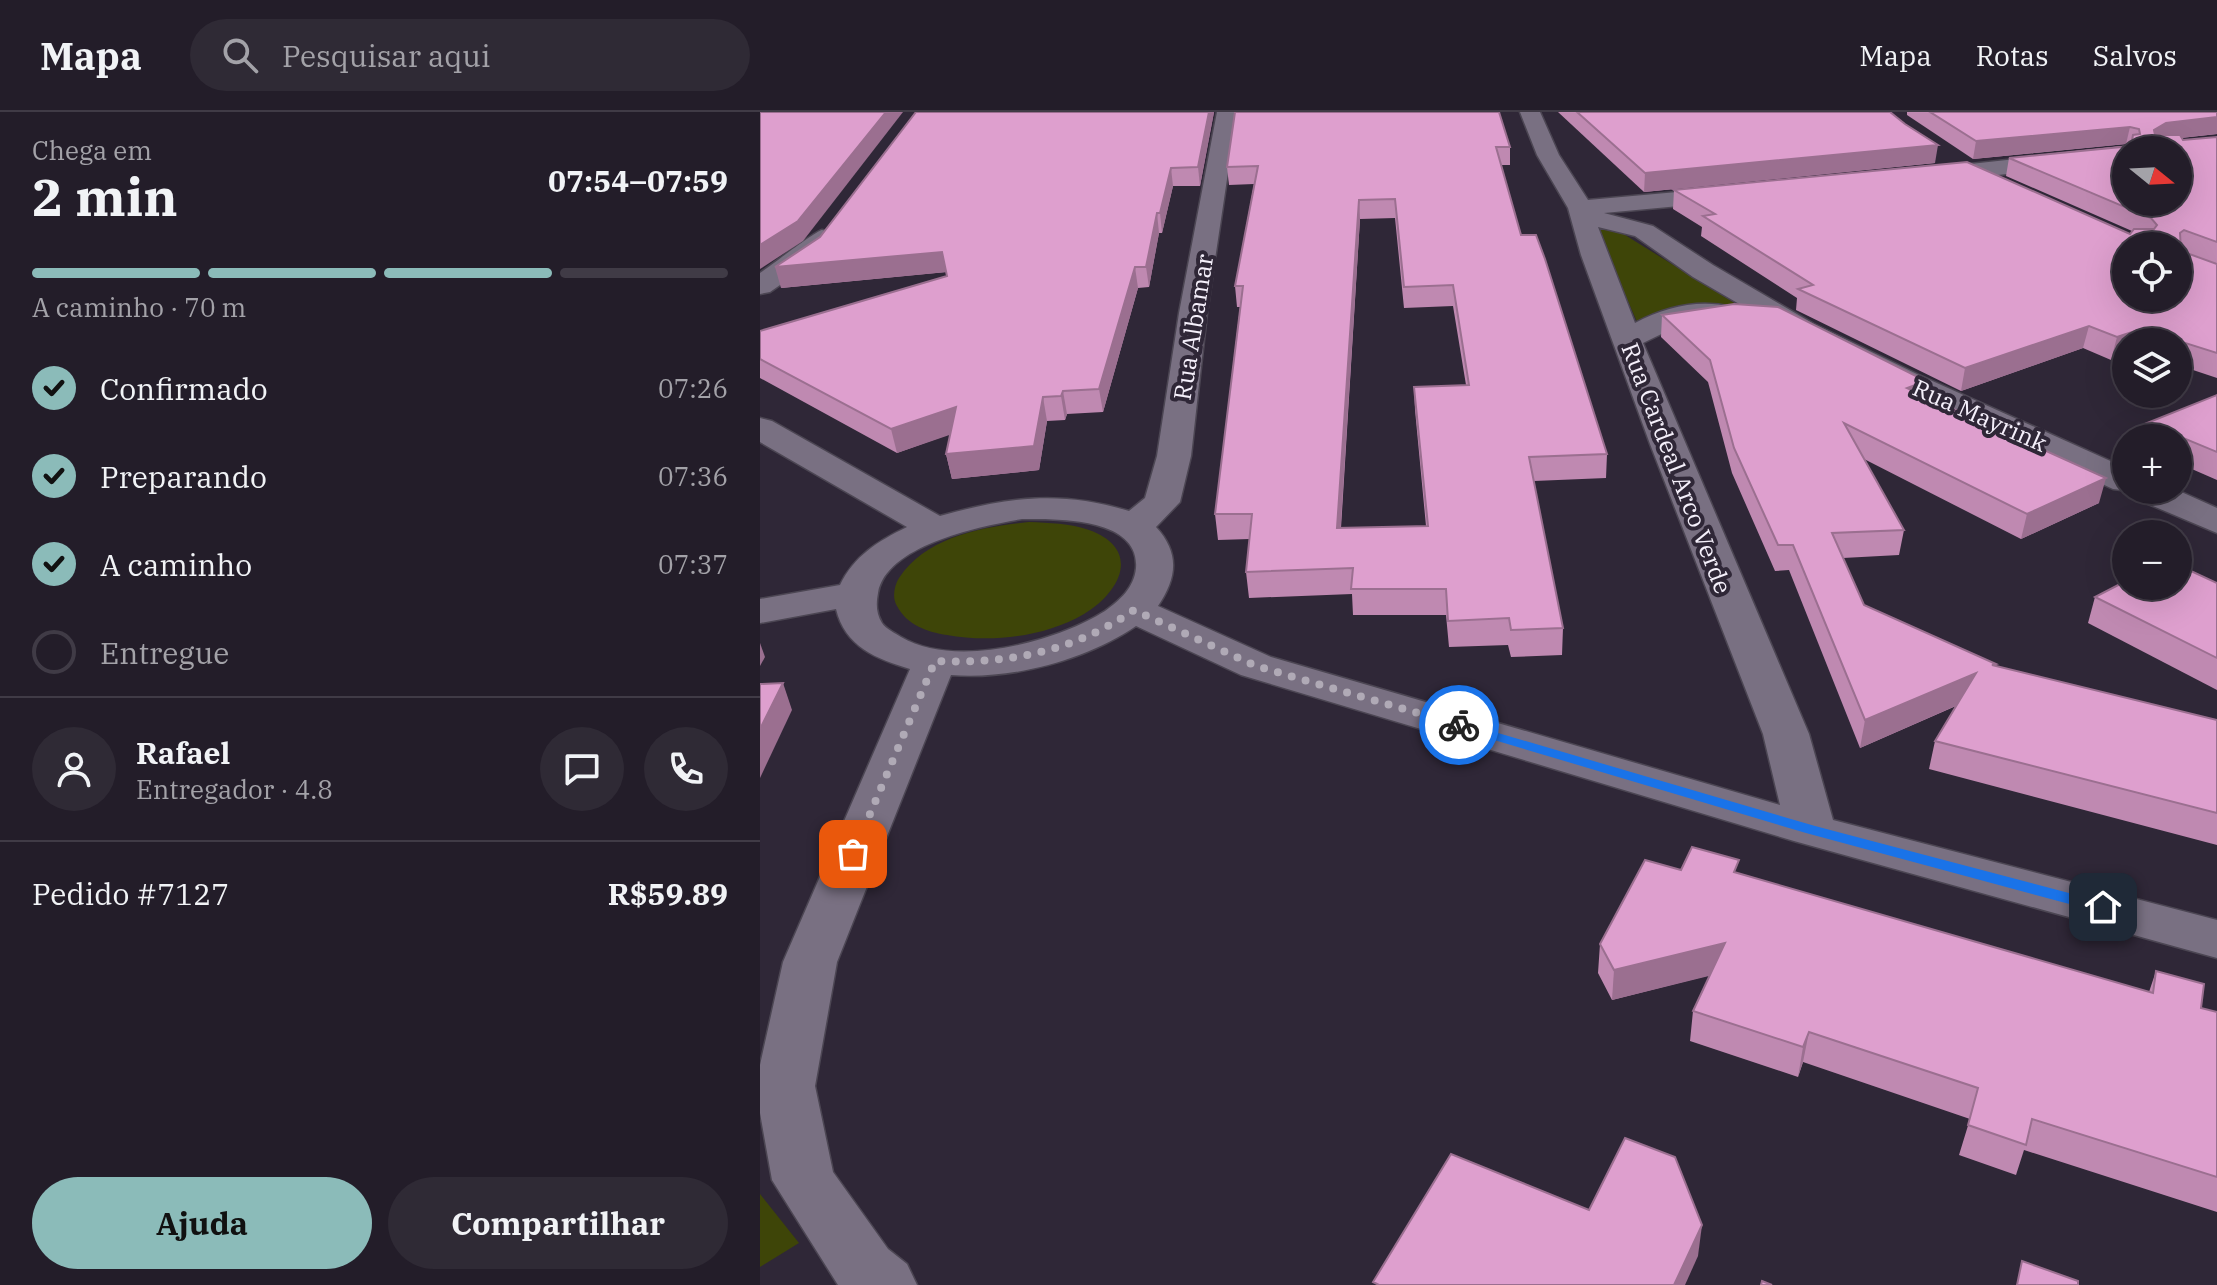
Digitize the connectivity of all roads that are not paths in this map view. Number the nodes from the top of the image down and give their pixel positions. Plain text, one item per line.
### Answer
1 (1227, 112) edge
2 (1530, 112) edge
3 (1942, 155) dead end
4 (2112, 156) edge
5 (1970, 172) junction
6 (1908, 177) edge
7 (2008, 190) edge
8 (1752, 192) edge
9 (1581, 212) junction
10 (839, 217) edge
11 (760, 286) edge
12 (1792, 323) junction
13 (1627, 340) junction
14 (760, 428) edge
15 (2112, 475) edge
16 (2178, 504) edge
17 (2217, 522) edge
18 (935, 528) junction
19 (1132, 528) junction
20 (856, 594) junction
21 (1134, 610) junction
22 (760, 611) edge
23 (935, 661) junction
24 (1811, 830) junction
25 (2217, 939) edge
26 (883, 1285) edge

1 - 19 street, Rua Albamar
2 - 9 street, Rua Cardeal Arco Verde
3 - 5 street
4 - 5 street
5 - 6 street
5 - 7 street
8 - 9 street
9 - 12 street, Rua Mayrink
9 - 13 street, Rua Cardeal Arco Verde
10 - 11 street
12 - 13 street
12 - 15 street, Rua Mayrink
13 - 24 street, Rua Cardeal Arco Verde
14 - 18 street
16 - 17 street
18 - 19 street
18 - 20 street
19 - 21 street
20 - 22 street
20 - 23 street
21 - 23 street
21 - 24 street
23 - 26 street
24 - 25 street

